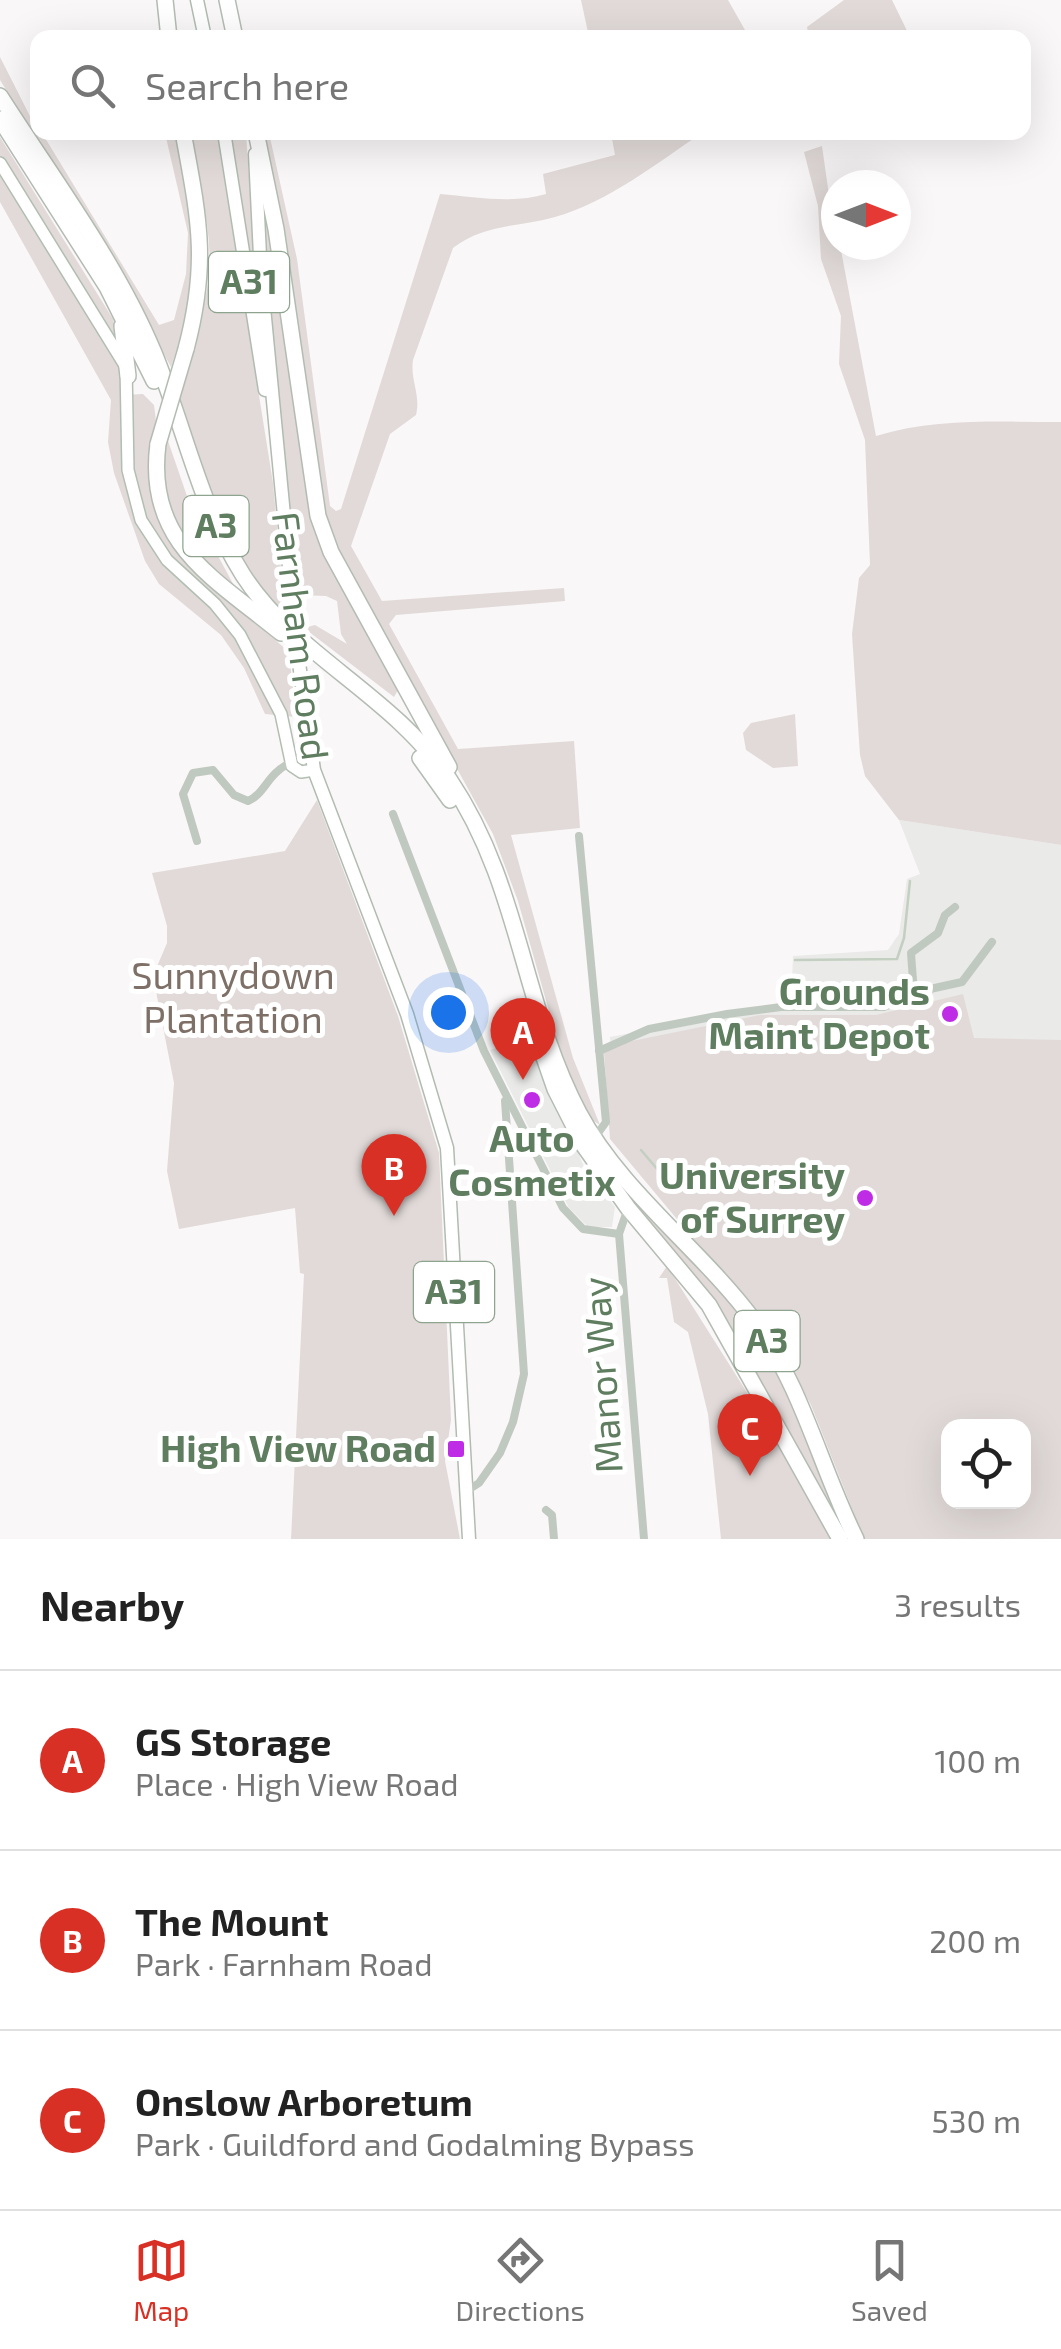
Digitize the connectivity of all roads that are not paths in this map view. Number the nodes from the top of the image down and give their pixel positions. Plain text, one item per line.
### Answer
1 (166, 0) edge
2 (196, 0) edge
3 (228, 0) edge
4 (169, 30) edge
5 (203, 30) edge
6 (234, 30) edge
7 (0, 96) edge
8 (0, 119) edge
9 (184, 140) edge
10 (225, 140) edge
11 (255, 140) edge
12 (256, 140) edge
13 (0, 164) edge
14 (83, 248) junction
15 (128, 376) junction
16 (276, 431) junction
17 (281, 634) junction
18 (290, 762) junction
19 (314, 770) junction
20 (470, 812) junction
21 (393, 814) dead end
22 (579, 836) dead end
23 (197, 840) dead end
24 (954, 908) dead end
25 (992, 942) dead end
26 (914, 994) junction
27 (599, 1051) junction
28 (505, 1096) junction
29 (520, 1124) junction
30 (507, 1127) junction
31 (589, 1142) junction
32 (628, 1208) junction
33 (619, 1234) junction
34 (464, 1492) junction
35 (546, 1510) dead end
36 (468, 1539) edge
37 (554, 1539) edge
38 (644, 1539) edge
39 (840, 1539) edge
40 (856, 1539) edge

1 - 4 highway
2 - 5 main road
3 - 6 highway
7 - 20 highway, A3
8 - 14 highway, A3
9 - 17 highway, A31, bridge
10 - 16 main road, Farnham Road / A31
11 - 16 main road, Farnham Road / A31
12 - 20 highway, A3
13 - 15 street
14 - 15 highway
14 - 17 highway, A3
15 - 18 street
16 - 19 main road, Farnham Road / A31, bridge
17 - 31 highway, A3
18 - 19 street
18 - 23 street
19 - 34 main road, Farnham Road / A31
20 - 31 highway, A3
21 - 28 street
22 - 27 street
24 - 26 street
25 - 26 street
26 - 27 street
27 - 31 street
28 - 29 street
28 - 30 street
29 - 30 street
29 - 33 street
30 - 34 street
31 - 32 highway, A3
31 - 40 highway, A3
32 - 33 street, Manor Way
32 - 39 highway, A3
33 - 38 street, Manor Way
34 - 36 main road, Farnham Road / A31
35 - 37 street

